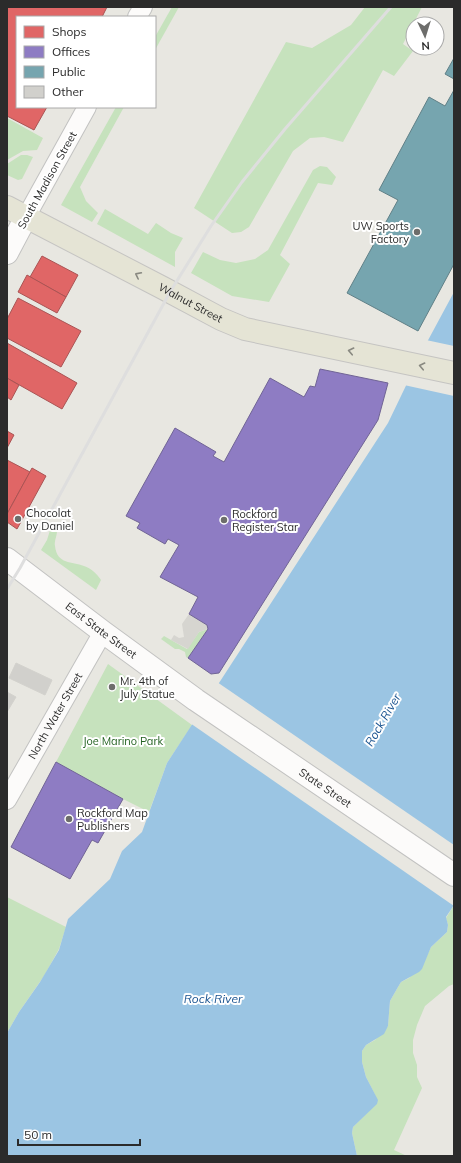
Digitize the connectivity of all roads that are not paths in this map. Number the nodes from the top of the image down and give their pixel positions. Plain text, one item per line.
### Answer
1 (143, 7) edge
2 (138, 16) edge
3 (86, 108) edge
4 (7, 207) edge
5 (26, 217) junction
6 (7, 253) edge
7 (454, 373) edge
8 (7, 559) edge
9 (104, 632) junction
10 (196, 700) joint
11 (7, 800) edge
12 (454, 875) edge

1 - 2 street
3 - 5 street, South Madison Street
4 - 5 main road, Walnut Street
5 - 6 main road, South Madison Street
7 -> 5 main road, Walnut Street
8 - 9 main road, East State Street
9 - 10 main road, East State Street
9 - 11 street, North Water Street
10 - 12 main road, State Street

